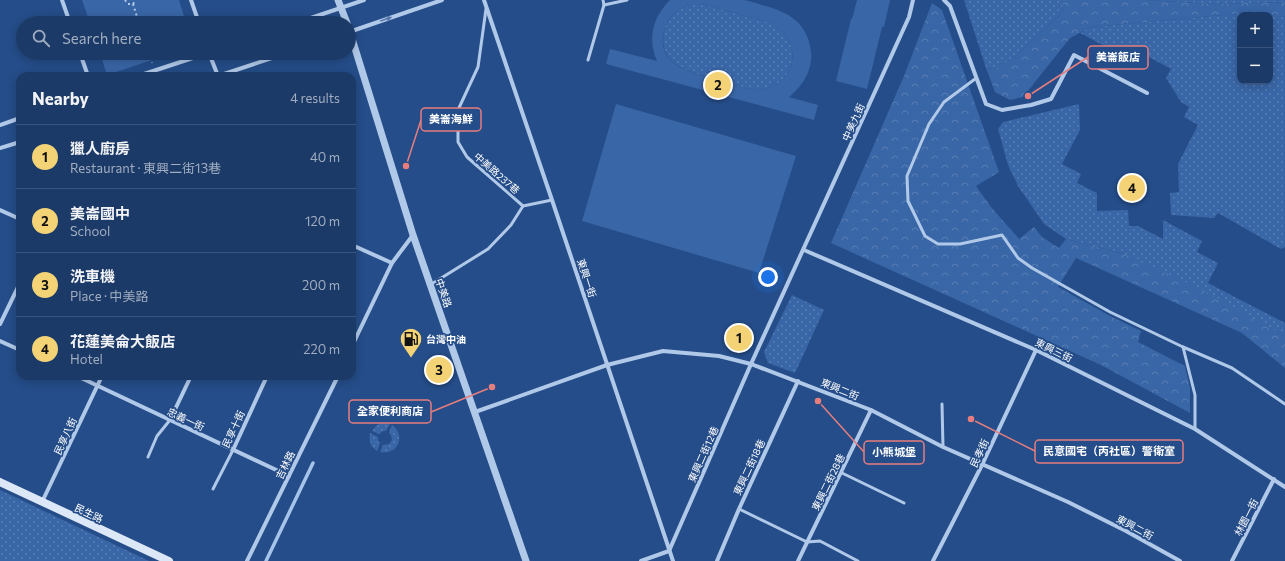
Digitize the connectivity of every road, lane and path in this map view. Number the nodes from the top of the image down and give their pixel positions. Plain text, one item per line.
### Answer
1 (62, 0) edge
2 (125, 0) edge
3 (136, 0) edge
4 (191, 0) edge
5 (338, 0) edge
6 (364, 0) edge
7 (442, 0) edge
8 (484, 0) edge
9 (603, 0) edge
10 (627, 0) edge
11 (913, 0) edge
12 (944, 0) edge
13 (133, 4) junction
14 (604, 5) junction
15 (486, 7) junction
16 (341, 8) junction
17 (68, 16) edge
18 (137, 16) edge
19 (197, 16) edge
20 (317, 16) edge
21 (344, 16) edge
22 (356, 29) edge
23 (356, 53) edge
24 (82, 60) edge
25 (151, 60) edge
26 (188, 60) edge
27 (212, 60) edge
28 (266, 60) edge
29 (588, 60) dead end
30 (155, 71) junction
31 (87, 72) edge
32 (152, 72) edge
33 (216, 72) edge
34 (230, 72) edge
35 (976, 79) junction
36 (1147, 93) dead end
37 (16, 119) edge
38 (0, 125) edge
39 (16, 143) edge
40 (0, 148) edge
41 (552, 200) junction
42 (522, 206) junction
43 (0, 210) edge
44 (16, 217) edge
45 (413, 235) junction
46 (356, 247) edge
47 (804, 250) junction
48 (392, 263) junction
49 (430, 284) junction
50 (16, 291) edge
51 (0, 324) edge
52 (356, 338) edge
53 (0, 341) edge
54 (1183, 347) junction
55 (16, 348) edge
56 (1036, 350) junction
57 (751, 364) junction
58 (607, 365) junction
59 (85, 380) edge
60 (100, 380) edge
61 (189, 380) edge
62 (265, 380) edge
63 (336, 380) edge
64 (798, 381) junction
65 (98, 386) junction
66 (942, 404) dead end
67 (1285, 404) edge
68 (871, 410) junction
69 (475, 412) junction
70 (170, 420) junction
71 (1195, 429) junction
72 (943, 447) junction
73 (233, 450) junction
74 (148, 457) dead end
75 (982, 465) junction
76 (842, 473) junction
77 (289, 476) junction
78 (1274, 479) junction
79 (0, 482) edge
80 (1285, 486) edge
81 (213, 489) dead end
82 (42, 503) junction
83 (904, 503) dead end
84 (739, 509) junction
85 (807, 542) junction
86 (669, 551) junction
87 (170, 561) edge
88 (247, 561) edge
89 (526, 561) edge
90 (641, 561) edge
91 (673, 561) edge
92 (717, 561) edge
93 (798, 561) edge
94 (858, 561) edge
95 (934, 561) edge
96 (1180, 561) edge
97 (1232, 561) edge

1 - 17 street
2 - 13 path
3 - 13 path
4 - 19 street
5 - 16 street
6 - 16 street
22 -> 7 street
8 - 15 street, 東興一街
9 - 14 lane
10 - 14 lane
11 - 47 street, 中美九街
12 - 35 street
13 - 18 path
14 - 29 lane
15 - 41 street, 東興一街
15 - 42 lane, 中美路237巷
16 - 20 street
16 - 21 street
23 - 45 street, 中美路
24 - 31 street
25 - 30 path
26 - 30 street
27 - 33 street
28 - 34 street
30 - 32 street
35 - 36 street
35 - 54 lane
37 - 38 street
39 - 40 street
41 - 42 lane, 中美路237巷
41 - 58 street, 東興一街
42 - 49 lane
43 - 44 street
45 - 48 street
45 - 49 street, 中美路
46 - 48 street
47 - 56 street, 東興三街
47 - 57 street, 中美九街
48 - 52 street
49 - 69 street, 中美路
50 - 51 street
53 - 55 street
54 - 67 lane
54 - 71 lane
56 - 71 street, 東興三街
56 - 75 street, 民孝街
57 - 58 street, 東興二街
57 - 64 street, 東興二街
57 - 86 street, 東興二街12巷
58 - 69 street, 東興二街
58 - 86 street, 東興一街
59 - 65 street, 忠義一街
60 - 65 street, 民享八街
61 - 70 street
62 - 73 street, 民享十街
63 - 77 street, 吉林路
64 - 68 street, 東興二街
64 - 84 street, 東興二街18巷
65 - 70 street, 忠義一街
65 - 82 street, 民享八街
66 - 72 lane
68 - 72 street, 東興二街
68 - 76 street, 東興二街28巷
69 - 89 street, 中美路
70 - 73 street, 忠義一街
70 - 74 lane
71 - 78 street, 東興三街
72 - 75 street, 東興二街
73 - 77 street, 忠義一街
73 - 81 lane, 民享十街
75 - 95 street, 民孝街
75 - 96 street, 東興二街
76 - 83 lane
76 - 85 street, 東興二街28巷
77 - 88 street, 吉林路
78 - 80 street, 東興三街
78 - 97 street, 林園一街
79 - 82 main road, 民生路
82 - 87 main road, 民生路
84 - 85 lane
84 - 92 street, 東興二街18巷
85 - 93 street, 東興二街28巷
85 - 94 lane
86 - 90 street
86 - 91 street, 東興一街

